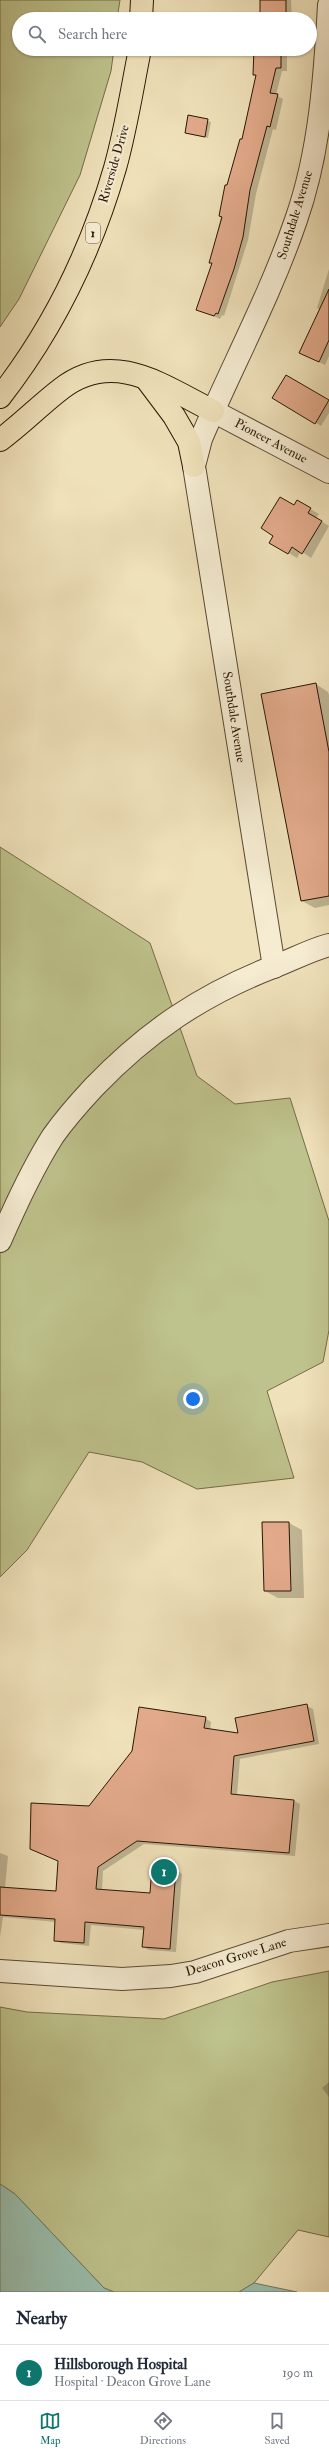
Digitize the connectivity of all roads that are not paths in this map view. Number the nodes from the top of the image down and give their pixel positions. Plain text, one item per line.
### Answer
1 (142, 0) edge
2 (329, 3) edge
3 (141, 12) edge
4 (139, 56) edge
5 (145, 377) junction
6 (0, 397) edge
7 (213, 411) junction
8 (0, 440) edge
9 (194, 466) junction
10 (329, 472) edge
11 (329, 945) edge
12 (274, 967) junction
13 (0, 1241) edge
14 (328, 1935) edge
15 (0, 1971) edge

1 - 3 highway
2 - 7 street, Southdale Avenue
4 - 6 highway, Riverside Drive / 1
5 - 7 highway
5 - 8 highway
5 - 9 highway
7 - 9 street, Southdale Avenue
7 - 10 street, Pioneer Avenue
9 - 12 street, Southdale Avenue
11 - 12 street
12 - 13 street
14 - 15 street, Deacon Grove Lane

